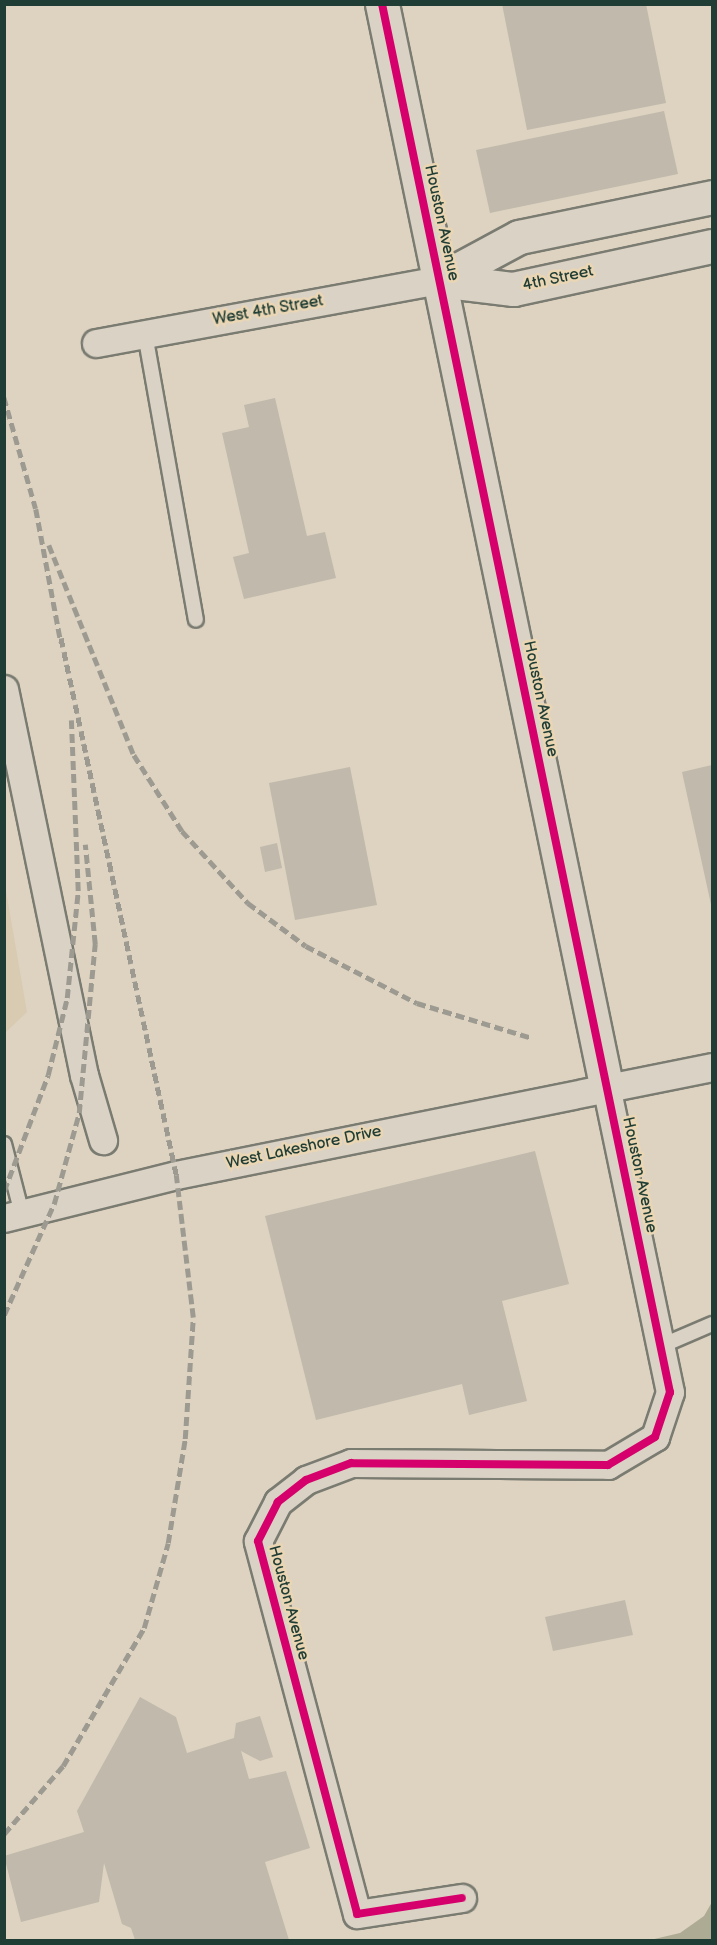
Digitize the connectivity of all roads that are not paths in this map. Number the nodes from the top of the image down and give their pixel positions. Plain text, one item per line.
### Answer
1 (382, 4) edge
2 (712, 197) edge
3 (712, 246) edge
4 (439, 280) junction
5 (145, 334) junction
6 (96, 343) dead end
7 (196, 619) dead end
8 (4, 689) edge
9 (712, 1067) edge
10 (606, 1085) junction
11 (103, 1140) dead end
12 (4, 1144) edge
13 (13, 1214) edge
14 (712, 1324) edge
15 (661, 1346) junction
16 (462, 1898) dead end

1 - 4 street, Houston Avenue
2 - 4 street
3 - 4 street, 4th Street
4 - 5 street, West 4th Street
4 - 10 street, Houston Avenue
5 - 6 street, West 4th Street
5 - 7 lane
8 - 11 street
9 - 10 street, West Lakeshore Drive
10 - 13 street, West Lakeshore Drive
10 - 15 street, Houston Avenue
12 - 13 lane
14 - 15 lane
15 - 16 street, Houston Avenue

